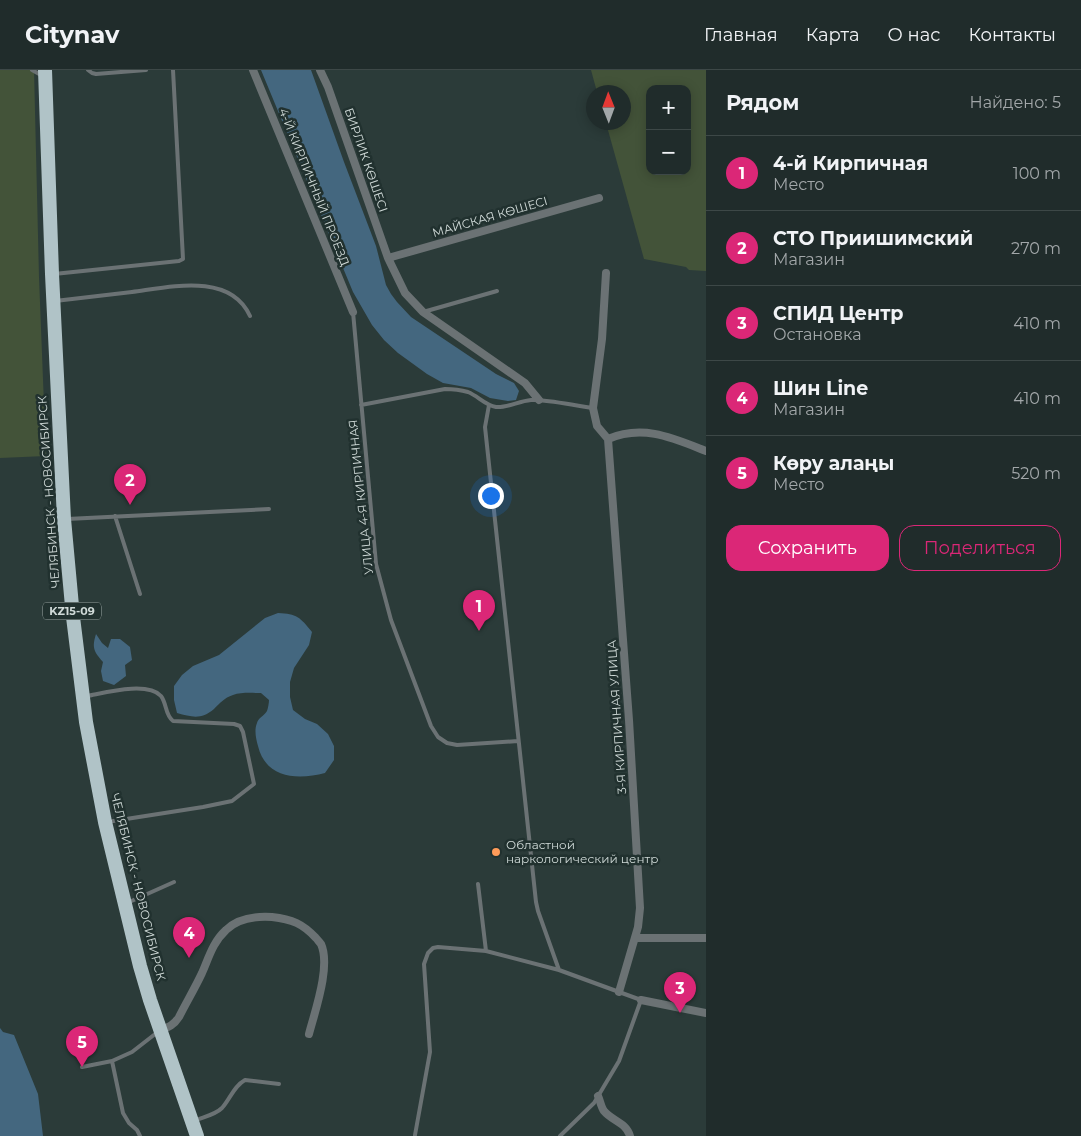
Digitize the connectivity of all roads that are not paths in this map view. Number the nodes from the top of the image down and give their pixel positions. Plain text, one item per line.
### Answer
1 (32, 70) edge
2 (88, 70) edge
3 (146, 70) edge
4 (173, 70) edge
5 (253, 70) edge
6 (320, 70) edge
7 (45, 74) edge
8 (599, 198) dead end
9 (388, 258) junction
10 (606, 273) dead end
11 (52, 274) junction
12 (497, 291) dead end
13 (53, 301) junction
14 (353, 312) joint
15 (423, 312) junction
16 (250, 316) dead end
17 (539, 400) junction
18 (489, 405) junction
19 (361, 406) junction
20 (593, 408) junction
21 (608, 439) junction
22 (706, 451) edge
23 (269, 509) dead end
24 (115, 516) junction
25 (64, 519) junction
26 (140, 594) dead end
27 (83, 696) junction
28 (518, 741) junction
29 (105, 822) junction
30 (174, 882) dead end
31 (478, 884) dead end
32 (125, 904) junction
33 (635, 938) junction
34 (706, 938) edge
35 (486, 951) junction
36 (559, 970) junction
37 (619, 992) junction
38 (641, 1000) junction
39 (706, 1013) edge
40 (160, 1030) junction
41 (309, 1034) dead end
42 (112, 1061) junction
43 (82, 1067) dead end
44 (279, 1084) dead end
45 (598, 1096) junction
46 (192, 1122) junction
47 (415, 1135) edge
48 (140, 1136) edge
49 (197, 1136) edge
50 (560, 1136) edge
51 (630, 1136) edge

1 - 7 lane
2 - 3 lane
4 - 11 lane
5 - 14 street, 4-Й КИРПИЧНЫЙ ПРОЕЗД
6 - 9 street, БИРЛИК КӨШЕСІ
7 - 11 highway, ЧЕЛЯБИНСК - НОВОСИБИРСК / KZ15-09
8 - 9 street, МАЙСКАЯ КӨШЕСІ
9 - 15 street, БИРЛИК КӨШЕСІ
10 - 20 street, 3-Я КИРПИЧНАЯ УЛИЦА
11 - 13 highway, ЧЕЛЯБИНСК - НОВОСИБИРСК / KZ15-09
12 - 15 lane
13 - 16 lane
13 - 25 highway, ЧЕЛЯБИНСК - НОВОСИБИРСК / KZ15-09
14 - 19 lane, УЛИЦА 4-Я КИРПИЧНАЯ
15 - 17 street, БИРЛИК КӨШЕСІ
17 - 18 lane
17 - 20 lane
18 - 19 lane
18 - 28 lane
19 - 28 lane, УЛИЦА 4-Я КИРПИЧНАЯ
20 - 21 street, 3-Я КИРПИЧНАЯ УЛИЦА
21 - 22 street
21 - 33 street, 3-Я КИРПИЧНАЯ УЛИЦА
23 - 24 lane
24 - 25 lane
24 - 26 lane
25 - 27 highway, ЧЕЛЯБИНСК - НОВОСИБИРСК / KZ15-09
27 - 29 highway, ЧЕЛЯБИНСК - НОВОСИБИРСК / KZ15-09
27 - 29 lane
28 - 36 lane
29 - 32 highway, ЧЕЛЯБИНСК - НОВОСИБИРСК / KZ15-09
30 - 32 lane
31 - 35 lane
32 - 40 highway, ЧЕЛЯБИНСК - НОВОСИБИРСК / KZ15-09
33 - 34 street
33 - 37 street, 3-Я КИРПИЧНАЯ УЛИЦА
35 - 36 lane
35 - 47 lane
36 - 37 lane
37 - 38 lane
38 - 39 street
38 - 45 lane
40 - 41 street
40 - 42 lane
40 - 46 highway, ЧЕЛЯБИНСК - НОВОСИБИРСК / KZ15-09
42 - 43 lane
42 - 48 lane
44 - 46 lane
45 - 50 lane
45 - 51 street
46 - 49 highway, ЧЕЛЯБИНСК - НОВОСИБИРСК / KZ15-09

